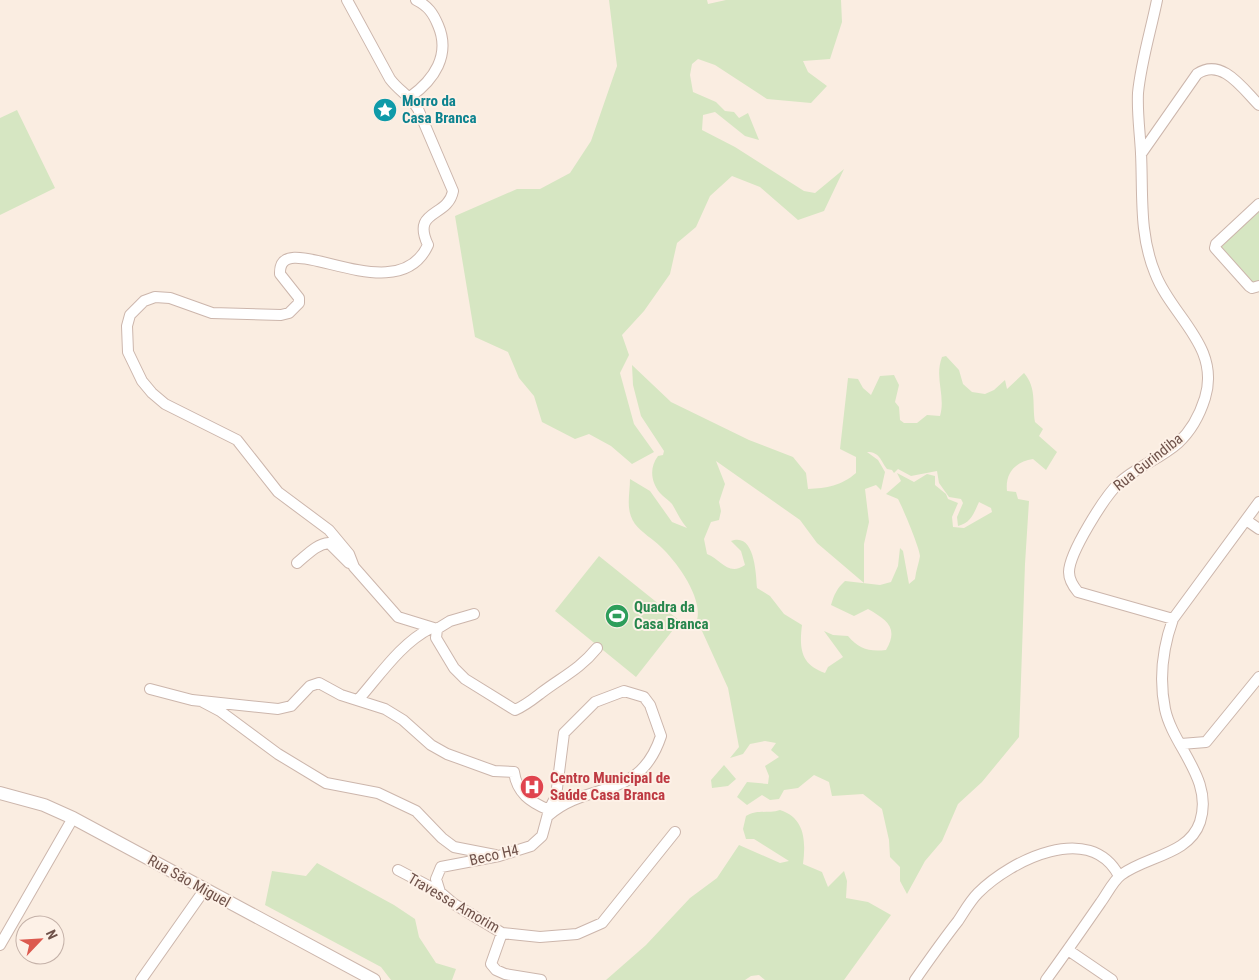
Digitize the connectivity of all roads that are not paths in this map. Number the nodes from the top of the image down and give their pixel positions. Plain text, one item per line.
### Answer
1 (347, 0) edge
2 (416, 0) edge
3 (1157, 0) edge
4 (428, 3) edge
5 (410, 97) junction
6 (1259, 105) edge
7 (1141, 154) junction
8 (1259, 204) edge
9 (1259, 286) edge
10 (1259, 502) edge
11 (1246, 520) junction
12 (1259, 529) edge
13 (297, 563) dead end
14 (354, 567) junction
15 (474, 614) dead end
16 (1173, 619) junction
17 (434, 629) junction
18 (597, 648) dead end
19 (1259, 677) edge
20 (150, 690) dead end
21 (192, 700) junction
22 (358, 700) junction
23 (1181, 744) junction
24 (0, 792) edge
25 (549, 812) junction
26 (72, 818) junction
27 (675, 832) dead end
28 (499, 856) junction
29 (398, 870) dead end
30 (1119, 876) junction
31 (204, 890) junction
32 (440, 892) junction
33 (502, 932) junction
34 (0, 945) edge
35 (1068, 950) junction
36 (141, 980) edge
37 (374, 980) edge
38 (541, 980) edge
39 (915, 980) edge
40 (1046, 980) edge
41 (1112, 980) edge

1 - 5 street
2 - 4 street
3 - 7 street
4 - 5 street
5 - 14 street
6 - 7 street
7 - 16 street, Rua Gurindiba
8 - 9 street
10 - 11 street
11 - 12 street
11 - 16 street
13 - 14 street
14 - 17 street
15 - 17 street
16 - 23 street
17 - 18 street
17 - 22 street
19 - 23 street
20 - 21 street
21 - 22 street
21 - 28 street
22 - 25 street
23 - 30 street
24 - 26 street, Rua São Miguel
25 - 25 street, Beco H4
25 - 28 street, Beco H4
26 - 31 street, Rua São Miguel
26 - 34 street
27 - 33 street, Travessa Amorim
28 - 32 street, Beco H4
29 - 32 street, Travessa Amorim
30 - 35 street
30 - 39 street
31 - 36 street
31 - 37 street, Rua São Miguel
32 - 33 street, Travessa Amorim
33 - 38 street
35 - 40 street
35 - 41 street

